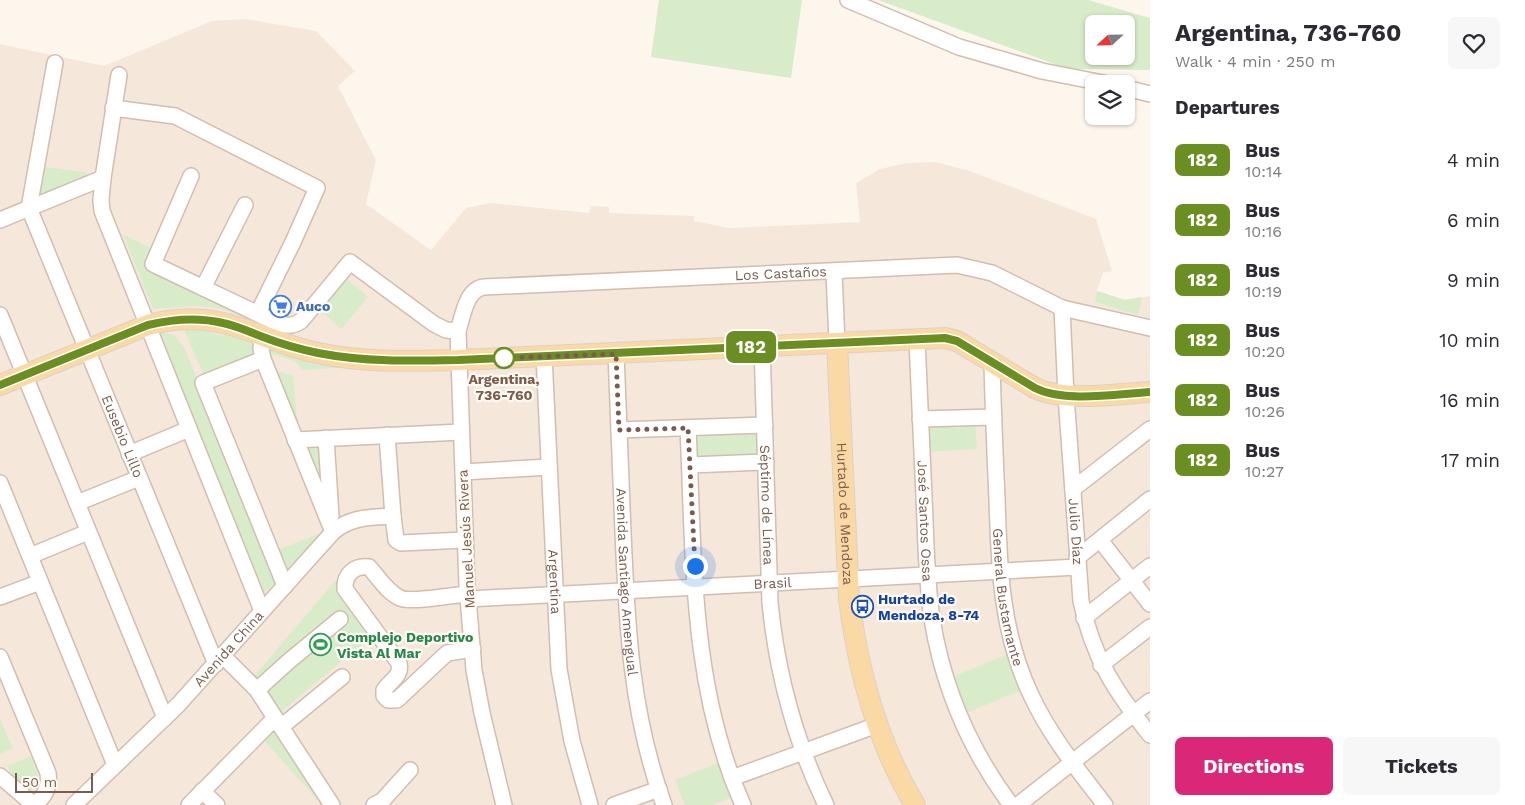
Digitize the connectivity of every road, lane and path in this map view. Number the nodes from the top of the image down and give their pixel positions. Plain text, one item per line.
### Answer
1 (848, 0) edge
2 (55, 63) dead end
3 (119, 75) dead end
4 (1085, 79) edge
5 (1135, 90) edge
6 (1150, 94) edge
7 (113, 108) junction
8 (191, 176) dead end
9 (103, 178) junction
10 (245, 205) dead end
11 (29, 208) junction
12 (0, 220) edge
13 (834, 272) junction
14 (204, 288) junction
15 (1062, 308) junction
16 (258, 314) junction
17 (0, 316) edge
18 (148, 325) junction
19 (1150, 328) edge
20 (458, 331) junction
21 (262, 337) junction
22 (917, 340) junction
23 (837, 343) junction
24 (762, 346) junction
25 (87, 350) junction
26 (616, 354) junction
27 (544, 356) junction
28 (263, 359) junction
29 (458, 360) junction
30 (992, 362) junction
31 (24, 375) junction
32 (0, 385) edge
33 (1150, 392) edge
34 (1066, 396) junction
35 (994, 417) junction
36 (920, 419) junction
37 (765, 425) junction
38 (688, 428) junction
39 (189, 429) junction
40 (619, 430) junction
41 (461, 432) junction
42 (387, 435) junction
43 (1147, 437) edge
44 (326, 438) junction
45 (295, 440) junction
46 (130, 454) junction
47 (766, 462) junction
48 (690, 465) junction
49 (549, 467) junction
50 (463, 472) junction
51 (139, 478) junction
52 (0, 483) edge
53 (1073, 489) junction
54 (1150, 499) edge
55 (77, 504) junction
56 (393, 516) junction
57 (88, 532) junction
58 (332, 532) junction
59 (465, 540) junction
60 (1100, 540) junction
61 (30, 556) junction
62 (1078, 562) junction
63 (1150, 566) edge
64 (1000, 571) junction
65 (928, 575) junction
66 (848, 578) junction
67 (1132, 581) junction
68 (40, 582) junction
69 (769, 583) junction
70 (285, 586) junction
71 (696, 587) junction
72 (626, 591) junction
73 (555, 595) junction
74 (468, 596) junction
75 (0, 597) edge
76 (1150, 604) edge
77 (262, 611) junction
78 (1084, 618) junction
79 (340, 619) dead end
80 (1150, 627) edge
81 (473, 649) junction
82 (0, 657) edge
83 (219, 660) junction
84 (1101, 665) junction
85 (342, 677) dead end
86 (257, 690) junction
87 (1150, 701) edge
88 (1133, 714) junction
89 (164, 718) junction
90 (278, 722) junction
91 (877, 724) junction
92 (1150, 736) edge
93 (804, 752) junction
94 (1072, 762) junction
95 (115, 765) junction
96 (410, 770) dead end
97 (0, 776) edge
98 (732, 778) junction
99 (659, 789) junction
100 (202, 791) junction
101 (34, 805) edge
102 (74, 805) edge
103 (189, 805) edge
104 (218, 805) edge
105 (332, 805) edge
106 (374, 805) edge
107 (504, 805) edge
108 (590, 805) edge
109 (614, 805) edge
110 (664, 805) edge
111 (743, 805) edge
112 (826, 805) edge
113 (915, 805) edge
114 (1011, 805) edge
115 (1018, 805) edge
116 (1106, 805) edge

1 - 4 street
2 - 11 street
3 - 7 street
5 - 6 street
7 - 9 street
7 - 16 street
8 - 14 street
9 - 11 street
9 - 18 street
10 - 14 street
11 - 12 street
11 - 25 street, Eusebio Lillo
13 - 15 street, Los Castaños
13 - 20 street, Los Castaños
13 - 23 street, Hurtado de Mendoza
14 - 16 street
15 - 19 street, Los Castaños
15 - 34 street, Julio Díaz
16 - 20 street
17 - 31 street
18 - 21 main road
18 - 25 main road
18 - 39 street
20 - 29 street, Los Castaños
21 - 28 street
21 - 29 main road
22 - 23 main road
22 - 30 main road
22 - 36 street, José Santos Ossa
23 - 24 main road
23 - 66 main road, Hurtado de Mendoza
24 - 26 main road
24 - 37 street, Séptimo de Línea
25 - 31 main road
25 - 46 street, Eusebio Lillo
26 - 27 main road
26 - 40 street, Avenida Santiago Amengual
27 - 29 main road
27 - 49 street, Argentina
28 - 45 street
28 - 70 street
29 - 41 street, Manuel Jesús Rivera
30 - 34 main road
30 - 35 street, General Bustamante
31 - 32 main road
31 - 55 street
33 - 34 main road
34 - 53 street, Julio Díaz
35 - 36 street
35 - 64 street, General Bustamante
36 - 65 street, José Santos Ossa
37 - 38 street
37 - 47 street, Séptimo de Línea
38 - 40 street
38 - 48 street
39 - 46 street
39 - 77 street
40 - 72 street, Avenida Santiago Amengual
41 - 42 street
41 - 50 street, Manuel Jesús Rivera
42 - 44 street
42 - 56 street
43 - 53 street
44 - 45 street
44 - 58 street
45 - 58 street
46 - 51 street, Eusebio Lillo
47 - 48 street
47 - 69 street, Séptimo de Línea
48 - 71 street
49 - 50 street
49 - 73 street, Argentina
50 - 59 street, Manuel Jesús Rivera
51 - 55 street
51 - 83 street, Eusebio Lillo
52 - 61 street
53 - 62 street, Julio Díaz
54 - 60 street
55 - 57 street
56 - 58 street, Avenida China
56 - 59 street
57 - 61 street
57 - 89 street
58 - 70 street, Avenida China
59 - 74 street, Manuel Jesús Rivera
60 - 62 street
60 - 67 street
61 - 68 street
62 - 64 street, Brasil
62 - 78 street, Julio Díaz
63 - 67 street
64 - 65 street, Brasil
64 - 94 street, General Bustamante
65 - 66 street, Brasil
65 - 114 street, José Santos Ossa
66 - 69 street, Brasil
66 - 91 main road, Hurtado de Mendoza
67 - 76 street
67 - 78 street
68 - 75 street
68 - 95 street
69 - 71 street, Brasil
69 - 93 street, Séptimo de Línea
70 - 77 street, Avenida China
71 - 72 street, Brasil
71 - 98 street
72 - 73 street, Brasil
72 - 99 street, Avenida Santiago Amengual
73 - 74 street, Brasil
73 - 108 street, Argentina
74 - 81 street, Manuel Jesús Rivera
74 - 81 street, Brasil
77 - 83 street, Avenida China
78 - 84 street, Julio Díaz
79 - 86 street
80 - 84 street
81 - 107 street, Manuel Jesús Rivera
82 - 101 street
83 - 86 street, Eusebio Lillo
83 - 89 street, Avenida China
84 - 88 street, Julio Díaz
85 - 90 street
86 - 90 street, Eusebio Lillo
87 - 88 street
88 - 92 street, Julio Díaz
88 - 94 street
89 - 95 street, Avenida China
90 - 100 street
90 - 105 street, Eusebio Lillo
91 - 93 street
91 - 113 main road, Hurtado de Mendoza
93 - 98 street
93 - 112 street, Séptimo de Línea
94 - 115 street
94 - 116 street, General Bustamante
95 - 102 street, Avenida China
96 - 106 street
97 - 101 street
98 - 111 street
99 - 109 street
99 - 110 street, Avenida Santiago Amengual
100 - 103 street
100 - 104 street

